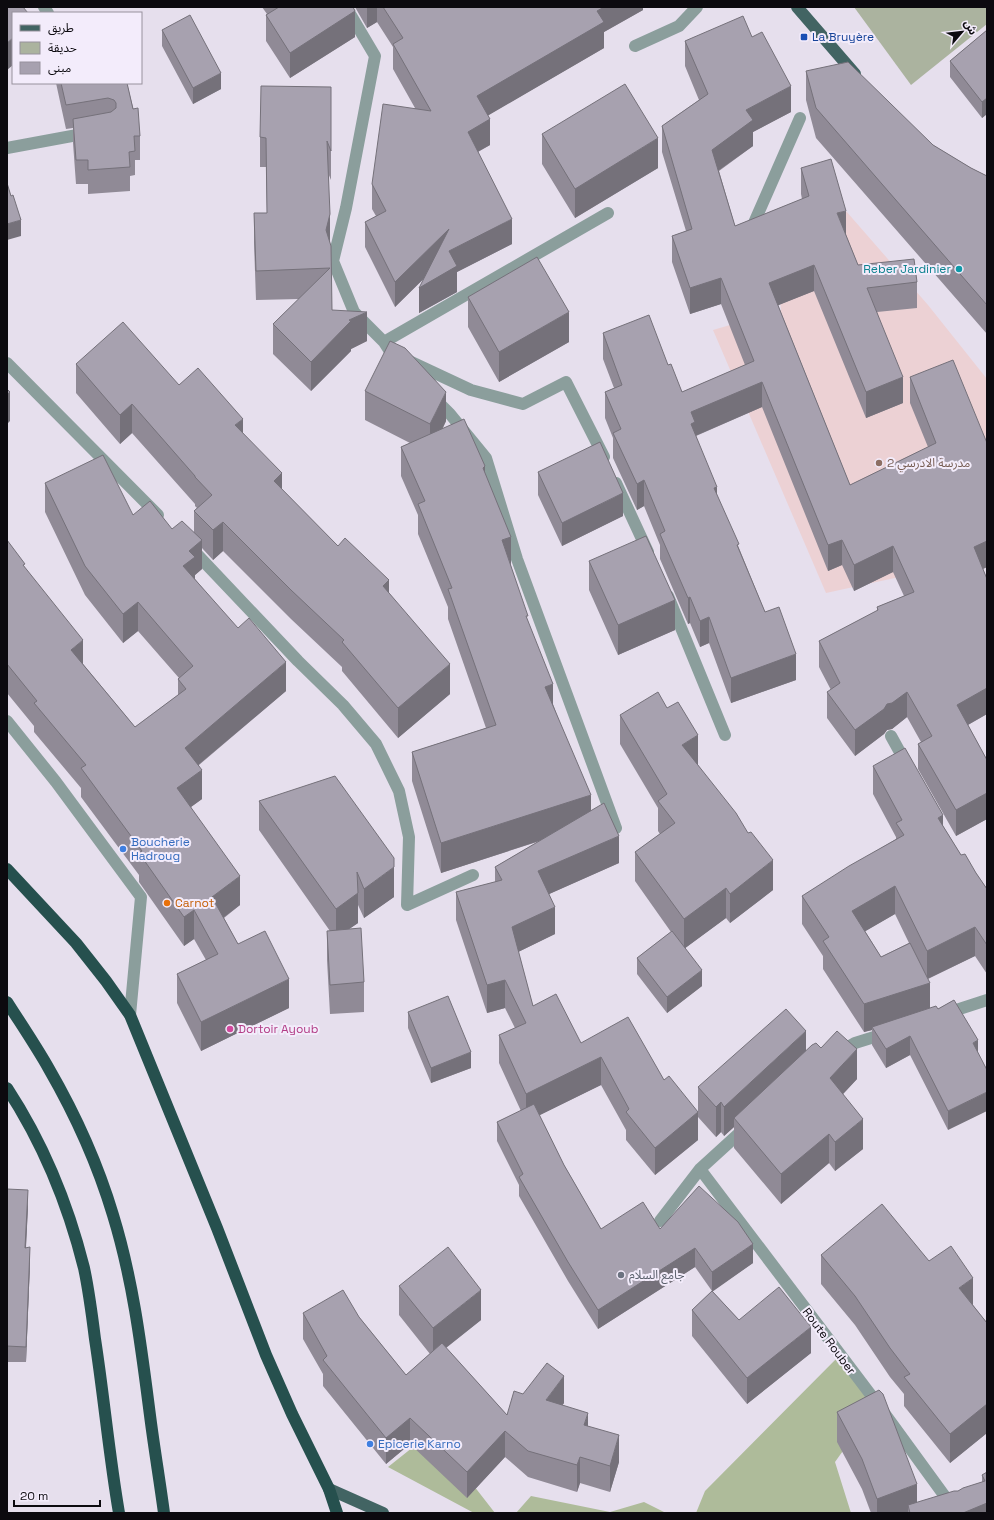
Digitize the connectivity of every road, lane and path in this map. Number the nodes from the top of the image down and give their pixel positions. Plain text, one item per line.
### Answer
1 (346, 7) edge
2 (697, 7) edge
3 (797, 7) edge
4 (635, 46) dead end
5 (860, 80) edge
6 (800, 118) dead end
7 (101, 130) edge
8 (7, 148) edge
9 (608, 213) dead end
10 (750, 233) edge
11 (384, 342) junction
12 (391, 353) junction
13 (7, 363) edge
14 (412, 375) edge
15 (428, 392) edge
16 (167, 524) edge
17 (183, 540) edge
18 (652, 560) edge
19 (665, 589) edge
20 (7, 721) edge
21 (725, 735) dead end
22 (891, 736) dead end
23 (913, 777) edge
24 (616, 828) edge
25 (7, 869) edge
26 (474, 875) dead end
27 (987, 1000) edge
28 (7, 1002) edge
29 (130, 1015) junction
30 (936, 1017) edge
31 (899, 1029) edge
32 (828, 1058) edge
33 (7, 1088) edge
34 (751, 1122) edge
35 (700, 1170) junction
36 (660, 1221) dead end
37 (328, 1489) junction
38 (119, 1513) edge
39 (164, 1513) edge
40 (337, 1513) edge
41 (383, 1513) edge
42 (957, 1513) edge

1 - 11 street
2 - 4 street
3 - 5 main road
6 - 10 street
7 - 8 street
9 - 11 street
11 - 12 street
12 - 14 street
12 - 18 street
13 - 16 street
15 - 24 street
17 - 26 street
19 - 21 street
20 - 29 street
22 - 23 street
25 - 29 highway
27 - 30 street
28 - 39 highway
29 - 37 highway
31 - 32 street
33 - 38 highway
34 - 35 street
35 - 36 street
35 - 42 street, Route Rouber
37 - 40 highway
37 - 41 main road

